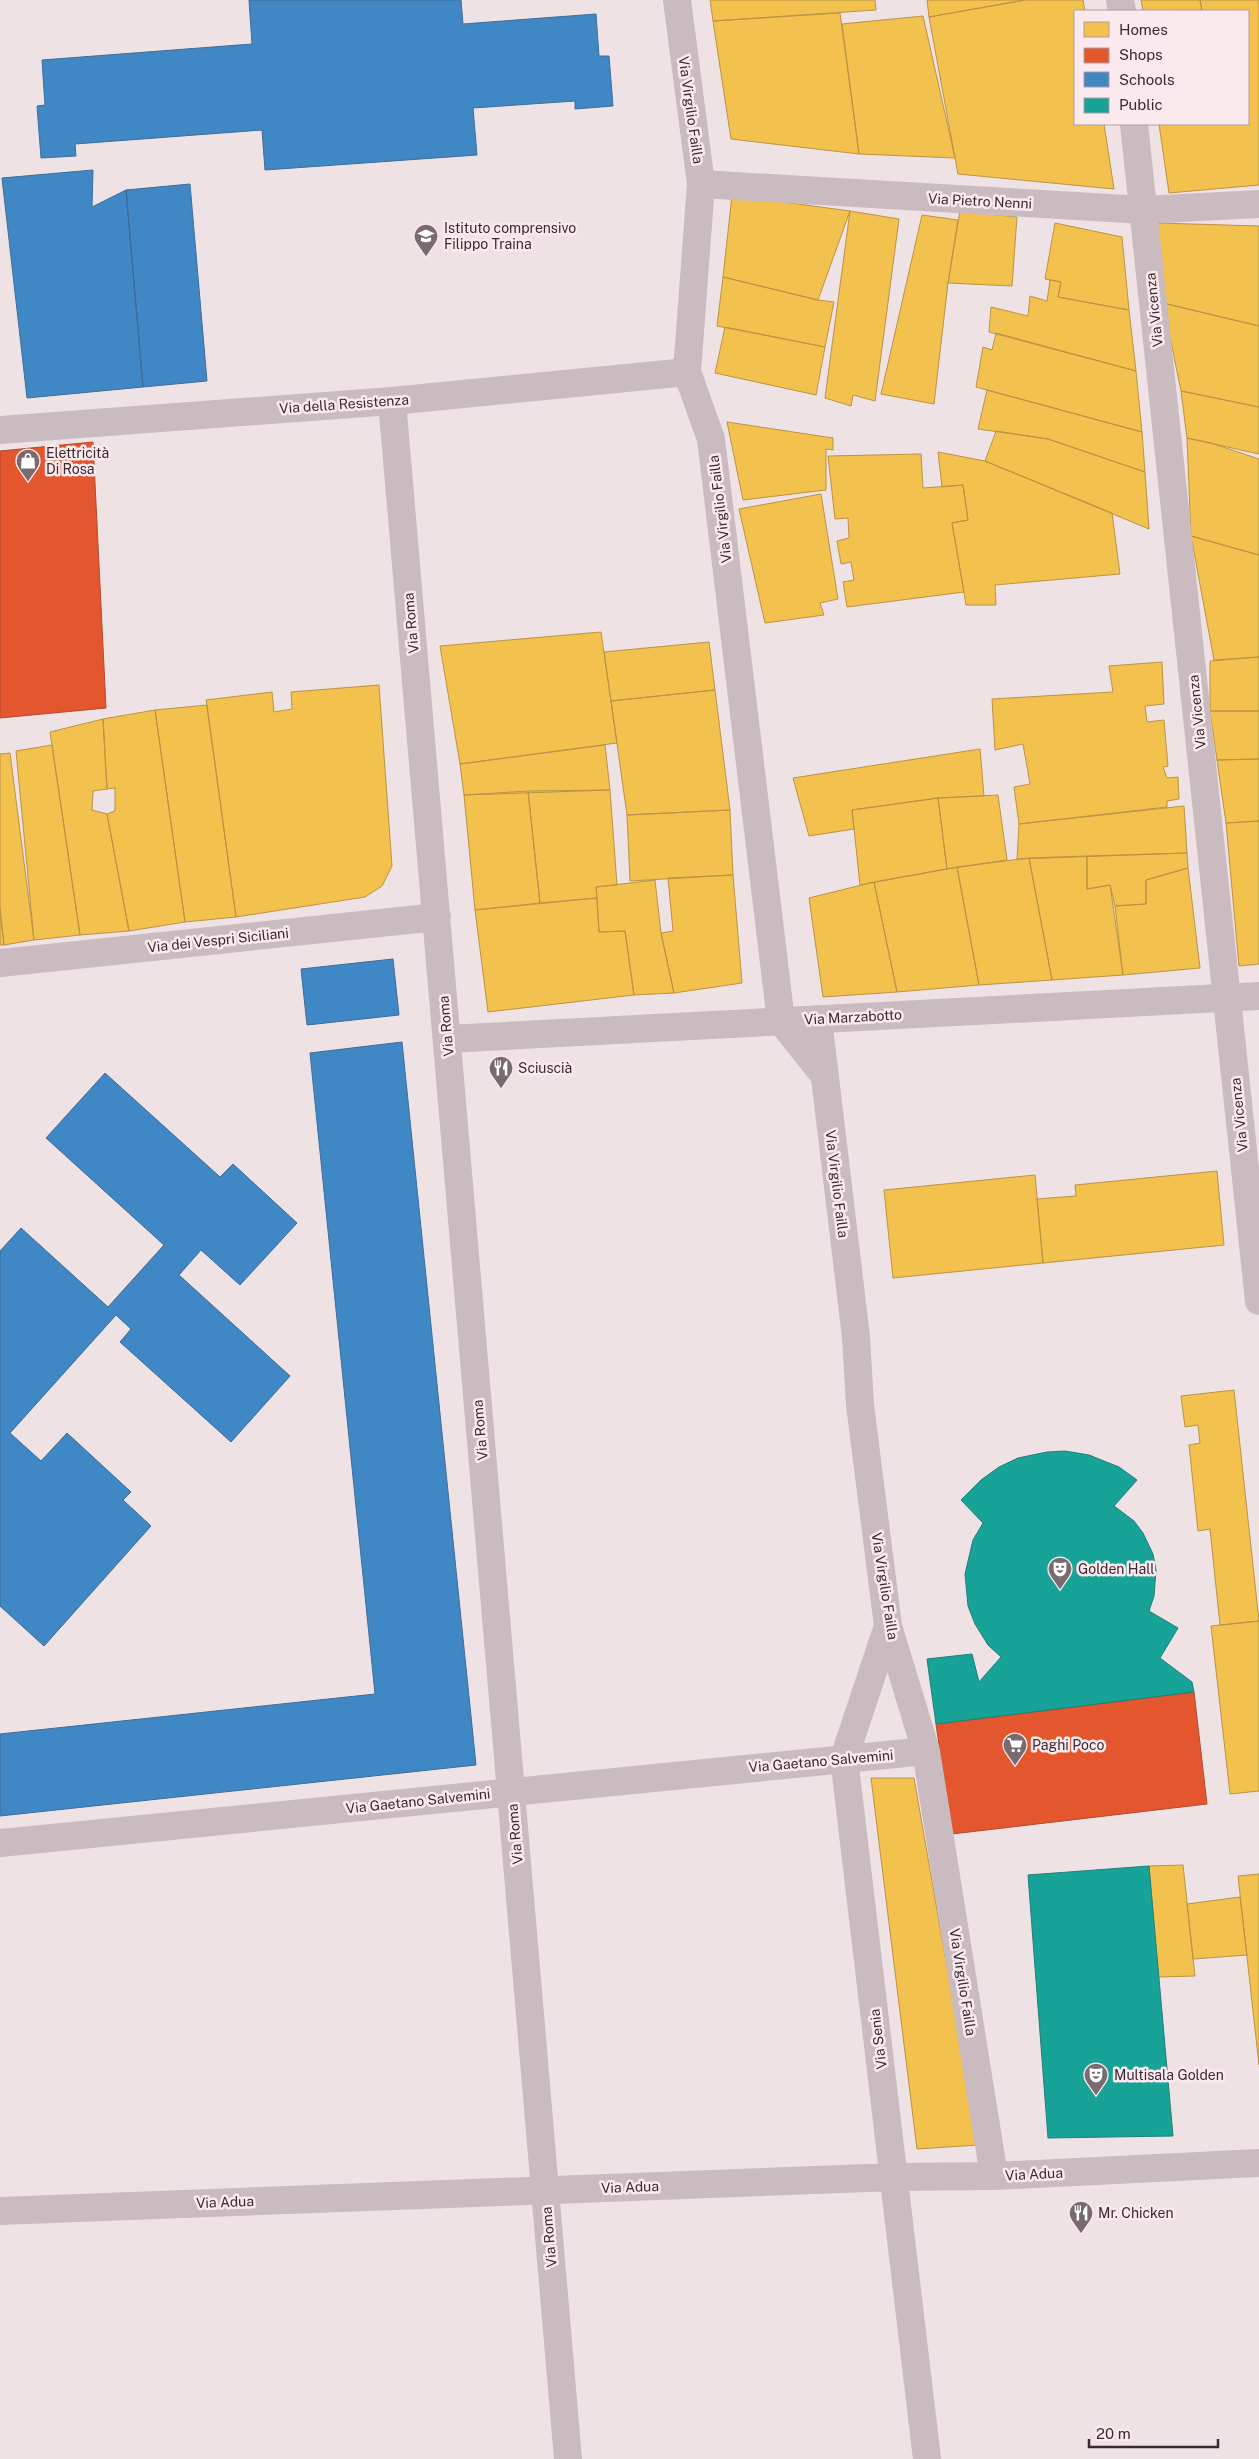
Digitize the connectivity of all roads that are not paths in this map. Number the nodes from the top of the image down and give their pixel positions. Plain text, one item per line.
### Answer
1 (676, 0) edge
2 (1134, 125) edge
3 (701, 184) junction
4 (1259, 204) edge
5 (1144, 210) junction
6 (687, 372) junction
7 (392, 401) junction
8 (0, 430) edge
9 (436, 917) junction
10 (0, 963) edge
11 (1259, 996) edge
12 (1226, 997) junction
13 (818, 1019) junction
14 (781, 1021) junction
15 (447, 1040) junction
16 (824, 1076) junction
17 (1259, 1301) edge
18 (888, 1626) junction
19 (926, 1751) junction
20 (844, 1758) junction
21 (511, 1792) junction
22 (0, 1844) edge
23 (1259, 2163) edge
24 (994, 2176) junction
25 (895, 2177) junction
26 (545, 2190) junction
27 (0, 2210) edge
28 (568, 2459) edge
29 (927, 2459) edge

1 - 3 street, Via Virgilio Failla
2 - 5 street, Via Vicenza
3 - 5 street, Via Pietro Nenni
3 - 6 street, Via Virgilio Failla
4 - 5 street, Via Pietro Nenni
5 - 12 street, Via Vicenza
6 - 7 street, Via della Resistenza
6 - 14 street, Via Virgilio Failla
7 - 8 street, Via della Resistenza
7 - 9 street, Via Roma
9 - 10 street, Via dei Vespri Siciliani
9 - 15 street, Via Roma
11 - 12 street, Via Marzabotto
12 - 13 street, Via Marzabotto
12 - 17 street, Via Vicenza
13 - 14 street, Via Marzabotto
13 - 16 street, Via Virgilio Failla
14 - 15 street, Via Marzabotto
14 - 16 street
15 - 21 street, Via Roma
16 - 18 street, Via Virgilio Failla
18 - 19 street, Via Virgilio Failla
18 - 20 street, Via Senia
19 - 20 street, Via Gaetano Salvemini
19 - 24 street, Via Virgilio Failla
20 - 21 street, Via Gaetano Salvemini
20 - 25 street, Via Senia
21 - 22 street, Via Gaetano Salvemini
21 - 26 street, Via Roma
23 - 24 street, Via Adua
24 - 25 street, Via Adua
25 - 26 street, Via Adua
25 - 29 street, Via Senia
26 - 27 street, Via Adua
26 - 28 street, Via Roma

